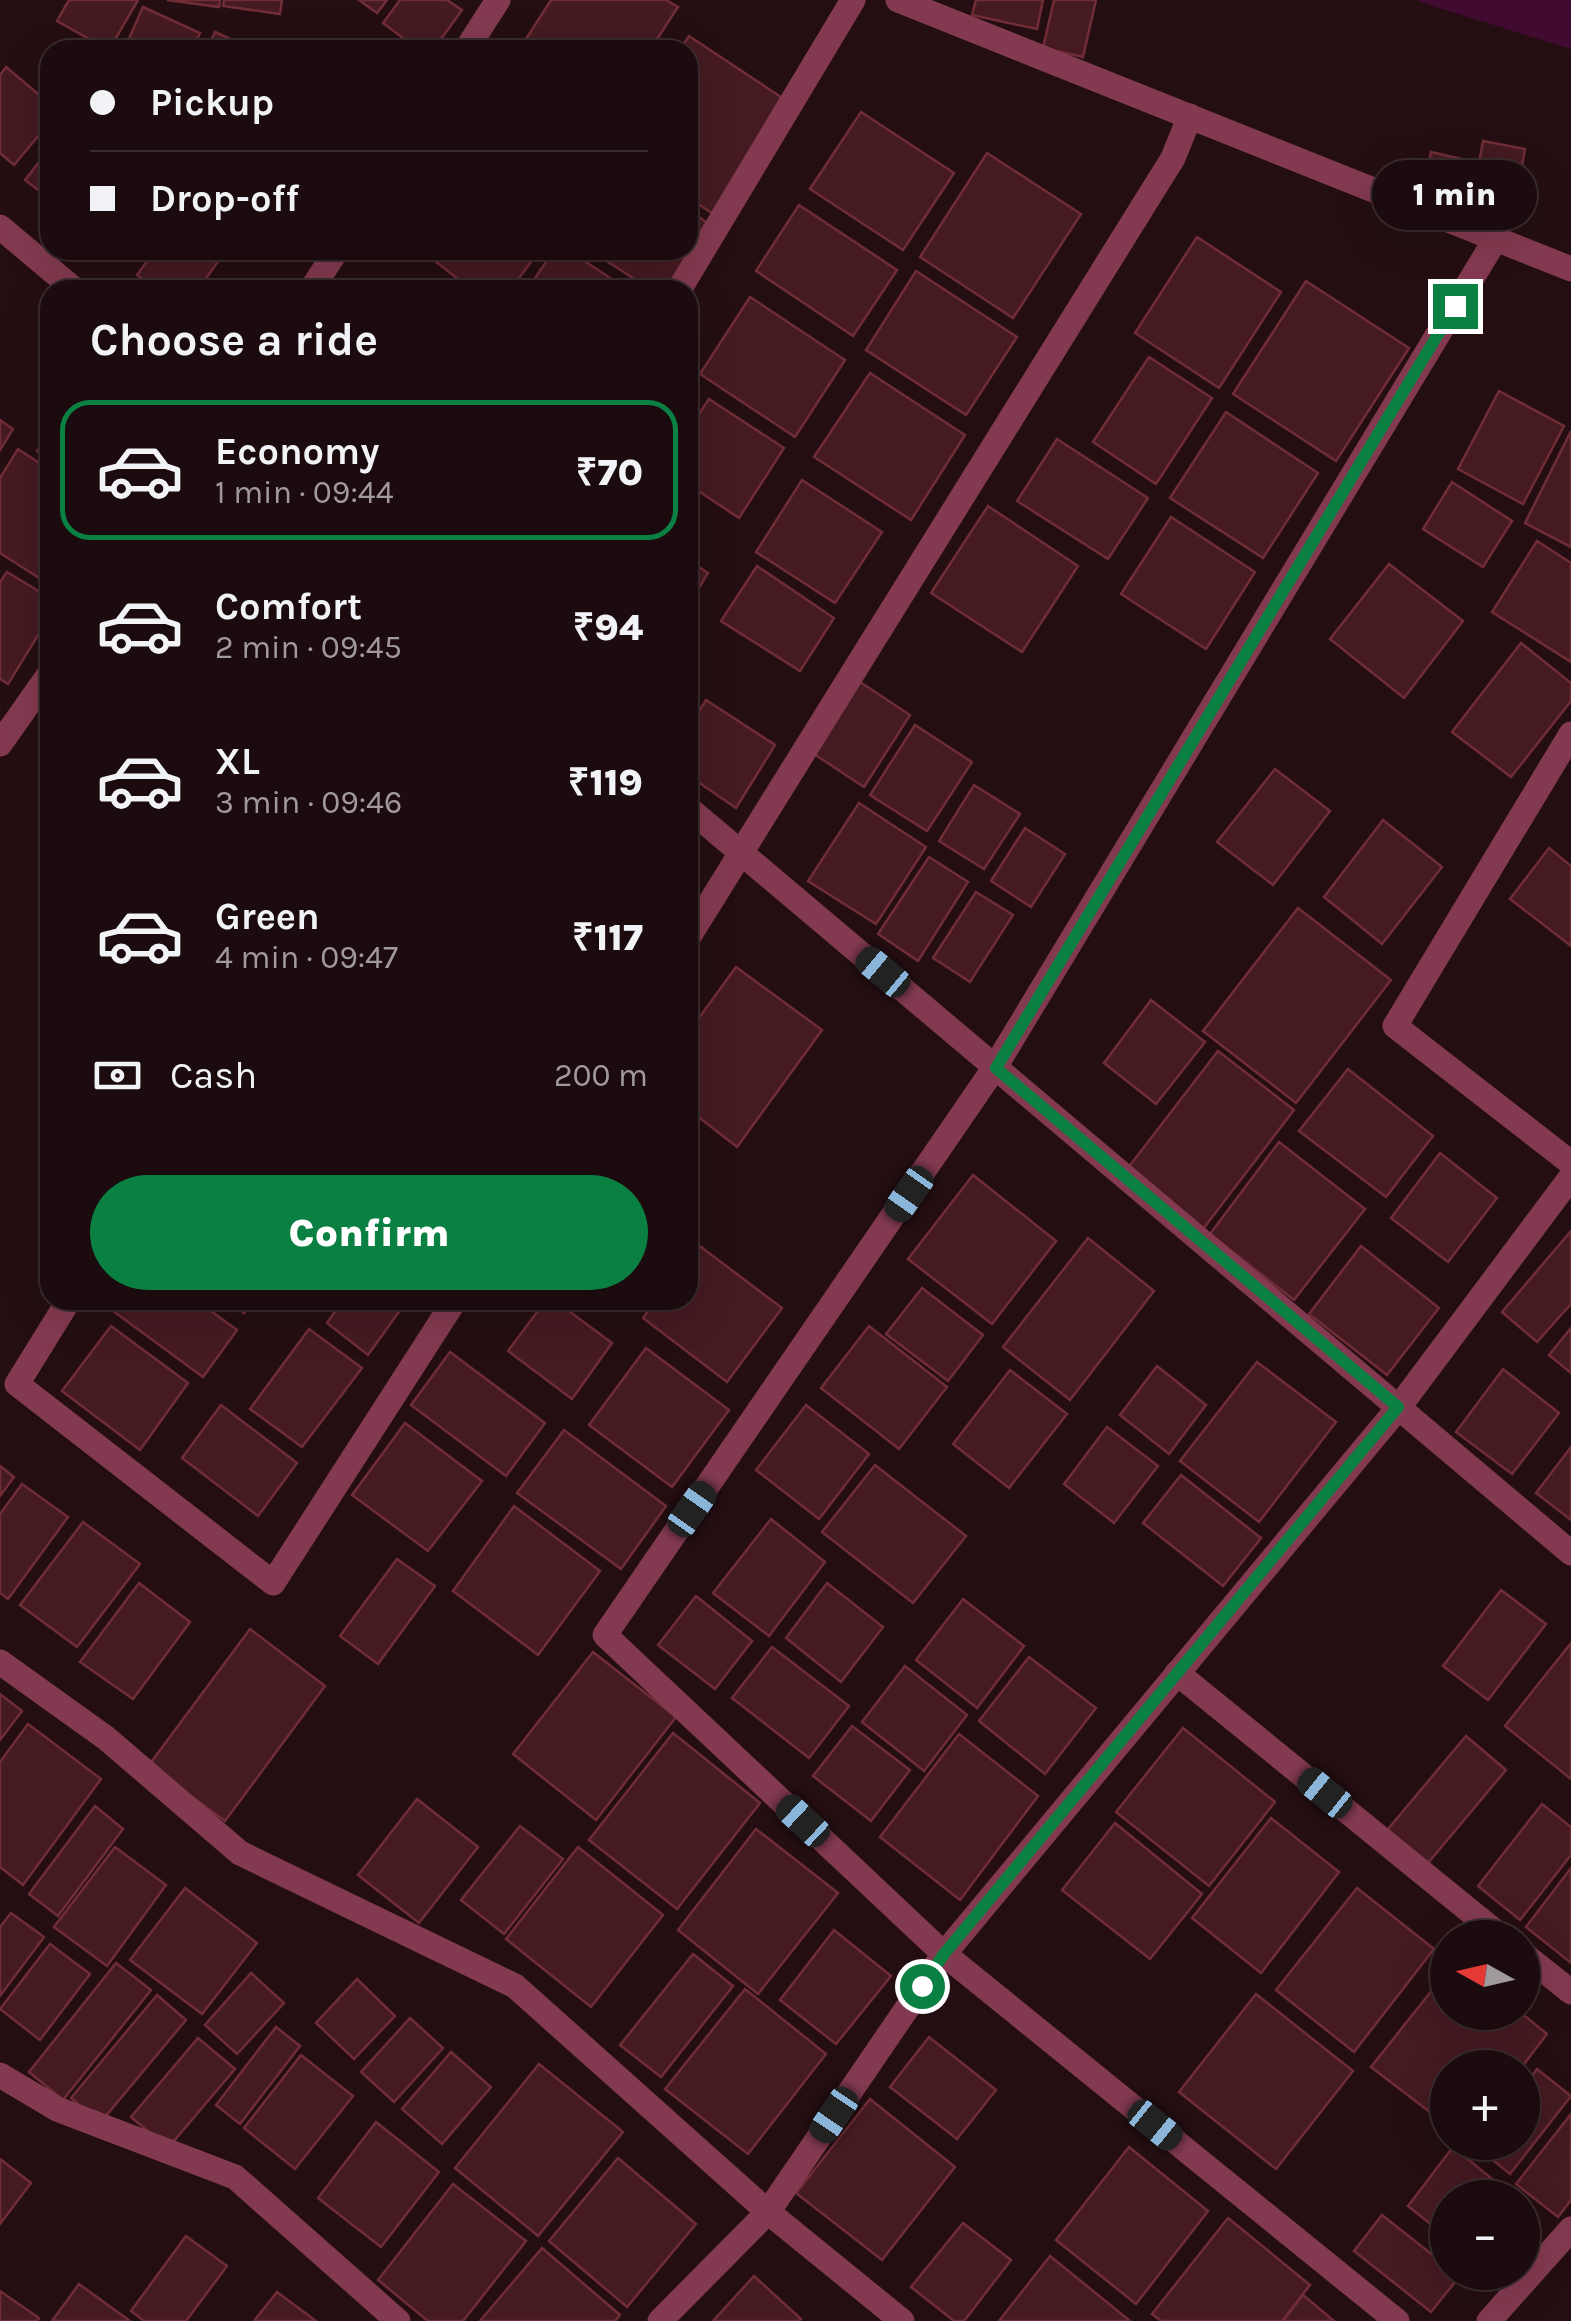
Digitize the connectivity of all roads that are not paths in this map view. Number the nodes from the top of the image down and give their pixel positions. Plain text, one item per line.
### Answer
1 (498, 0) edge
2 (853, 0) edge
3 (898, 0) edge
4 (472, 40) edge
5 (1190, 116) junction
6 (0, 226) edge
7 (1495, 240) junction
8 (698, 260) edge
9 (1571, 269) edge
10 (63, 280) edge
11 (40, 687) edge
12 (1570, 739) edge
13 (0, 744) edge
14 (698, 817) edge
15 (742, 854) junction
16 (698, 922) edge
17 (996, 1068) junction
18 (1571, 1163) edge
19 (1571, 1177) edge
20 (62, 1310) edge
21 (449, 1310) edge
22 (1398, 1407) junction
23 (1571, 1553) edge
24 (0, 1662) edge
25 (1177, 1673) junction
26 (1481, 1920) edge
27 (944, 1954) junction
28 (1540, 1967) edge
29 (1571, 1992) edge
30 (0, 2075) edge
31 (768, 2212) junction
32 (1571, 2228) edge
33 (398, 2321) edge
34 (660, 2321) edge
35 (902, 2321) edge
36 (1398, 2321) edge
37 (1489, 2321) edge

1 - 4 street
2 - 8 street
3 - 5 street
5 - 7 street
5 - 15 street
6 - 10 street
7 - 9 street
7 - 17 street
11 - 13 street
12 - 18 street
14 - 15 street
15 - 16 street
15 - 17 street
17 - 22 street
17 - 27 street
19 - 22 street
20 - 21 street
22 - 23 street
22 - 25 street
24 - 31 street
25 - 26 street
25 - 27 street
27 - 31 street
27 - 36 street
28 - 29 street
30 - 33 street
31 - 34 street
31 - 35 street
32 - 37 street

